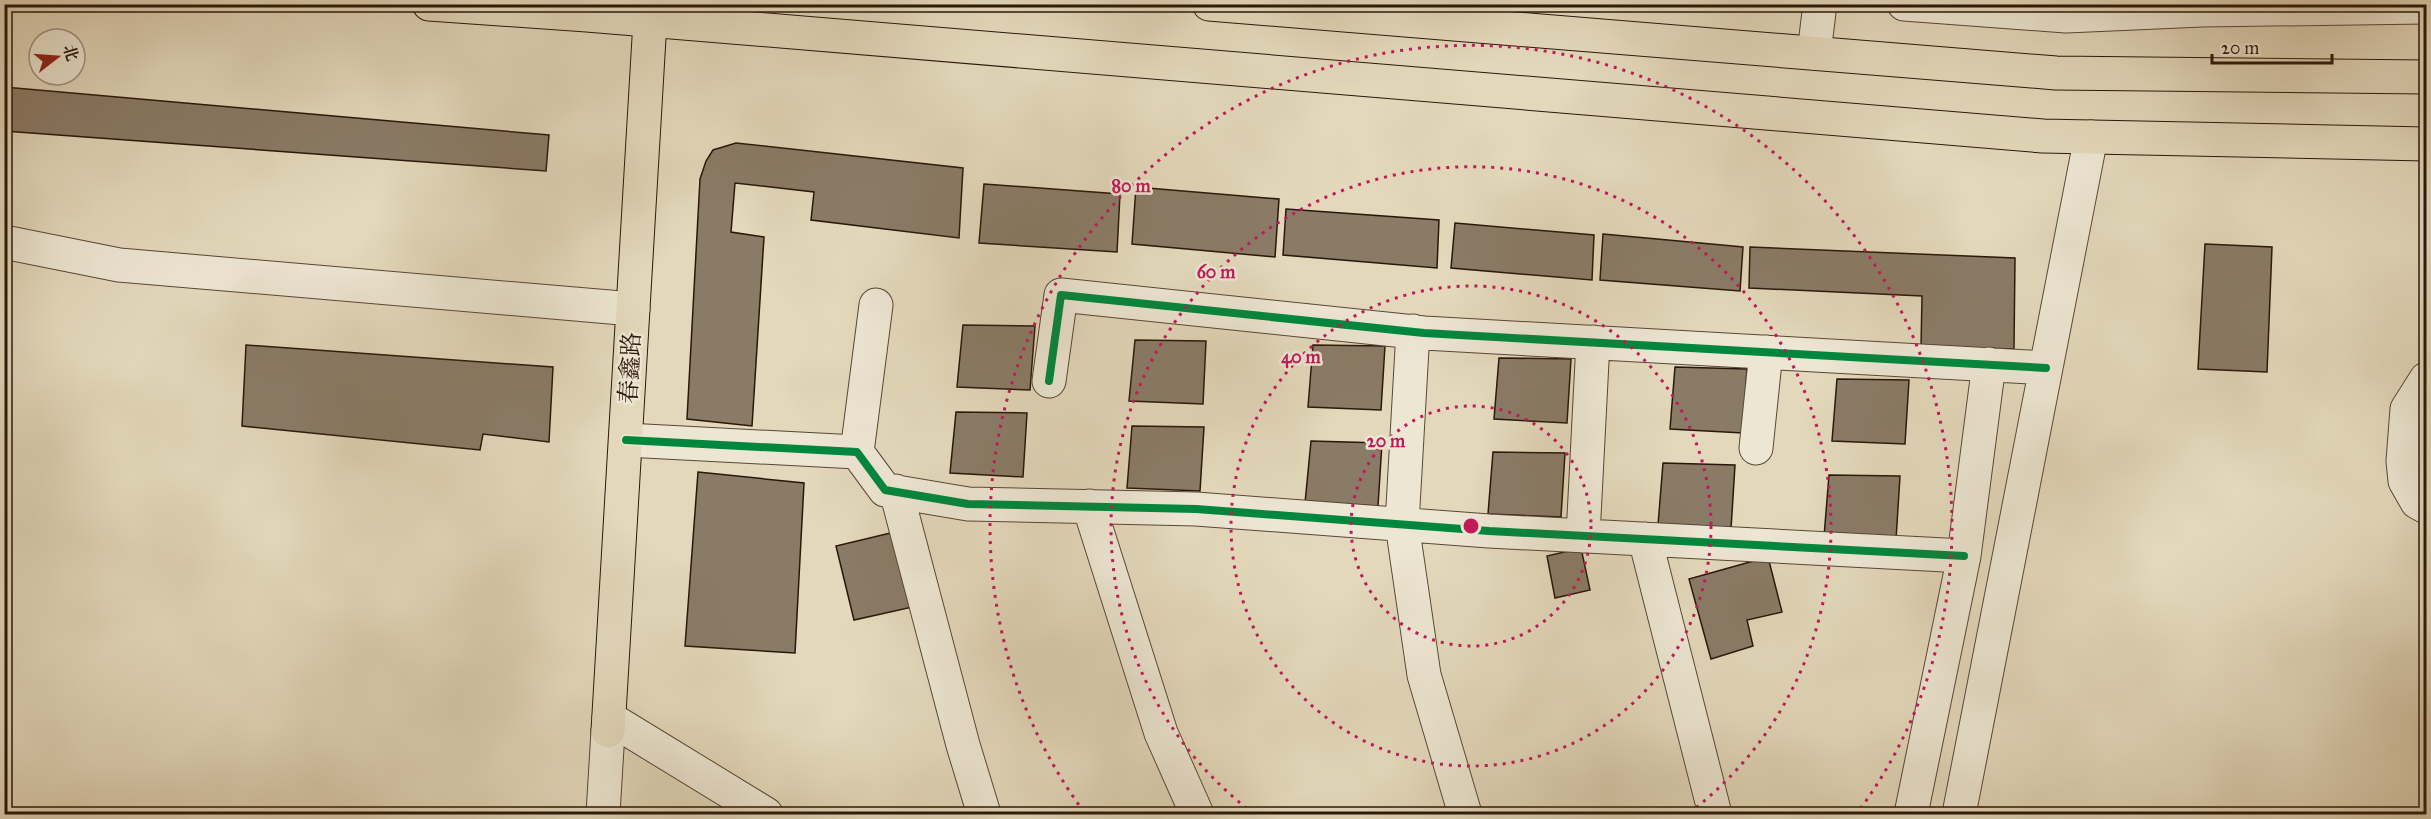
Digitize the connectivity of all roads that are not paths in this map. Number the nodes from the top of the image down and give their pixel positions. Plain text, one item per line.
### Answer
1 (429, 4) edge
2 (1209, 4) edge
3 (1820, 4) edge
4 (1904, 4) edge
5 (1942, 6) edge
6 (2381, 6) edge
7 (2202, 7) edge
8 (2427, 7) edge
9 (2085, 10) edge
10 (649, 13) edge
11 (1814, 53) junction
12 (2427, 77) edge
13 (2091, 137) junction
14 (2427, 144) edge
15 (4, 242) edge
16 (876, 305) dead end
17 (633, 309) junction
18 (1413, 331) junction
19 (1593, 342) junction
20 (1766, 352) junction
21 (1989, 364) junction
22 (2046, 368) junction
23 (2427, 379) edge
24 (1049, 381) dead end
25 (626, 440) junction
26 (1756, 448) dead end
27 (857, 453) junction
28 (896, 491) junction
29 (1089, 506) junction
30 (2427, 507) edge
31 (1402, 524) junction
32 (1583, 536) junction
33 (1645, 539) junction
34 (1964, 556) junction
35 (609, 724) junction
36 (603, 812) edge
37 (766, 814) edge
38 (984, 814) edge
39 (1197, 814) edge
40 (1465, 814) edge
41 (1715, 814) edge
42 (1911, 814) edge
43 (1959, 814) edge

1 - 10 main road
2 - 11 main road
3 - 11 street
4 - 5 street
5 - 9 street
6 - 7 street
6 - 8 street
7 - 9 street
10 - 13 main road
10 - 17 main road, 春鑫路
11 - 12 main road
13 - 14 main road
13 - 22 street
15 - 17 street
16 - 27 street
17 - 25 main road, 春鑫路
18 - 19 street
18 - 24 street
18 - 31 street
19 - 20 street
19 - 32 street
20 - 21 street
20 - 26 street
21 - 22 street
21 - 34 street
22 - 43 street
23 - 30 street
25 - 27 street
25 - 35 main road, 春鑫路
27 - 28 street
28 - 29 street
28 - 38 street
29 - 31 street
29 - 39 street
31 - 32 street
31 - 40 street
32 - 33 street
33 - 34 street
33 - 41 street
34 - 42 street
35 - 36 street
35 - 37 street

